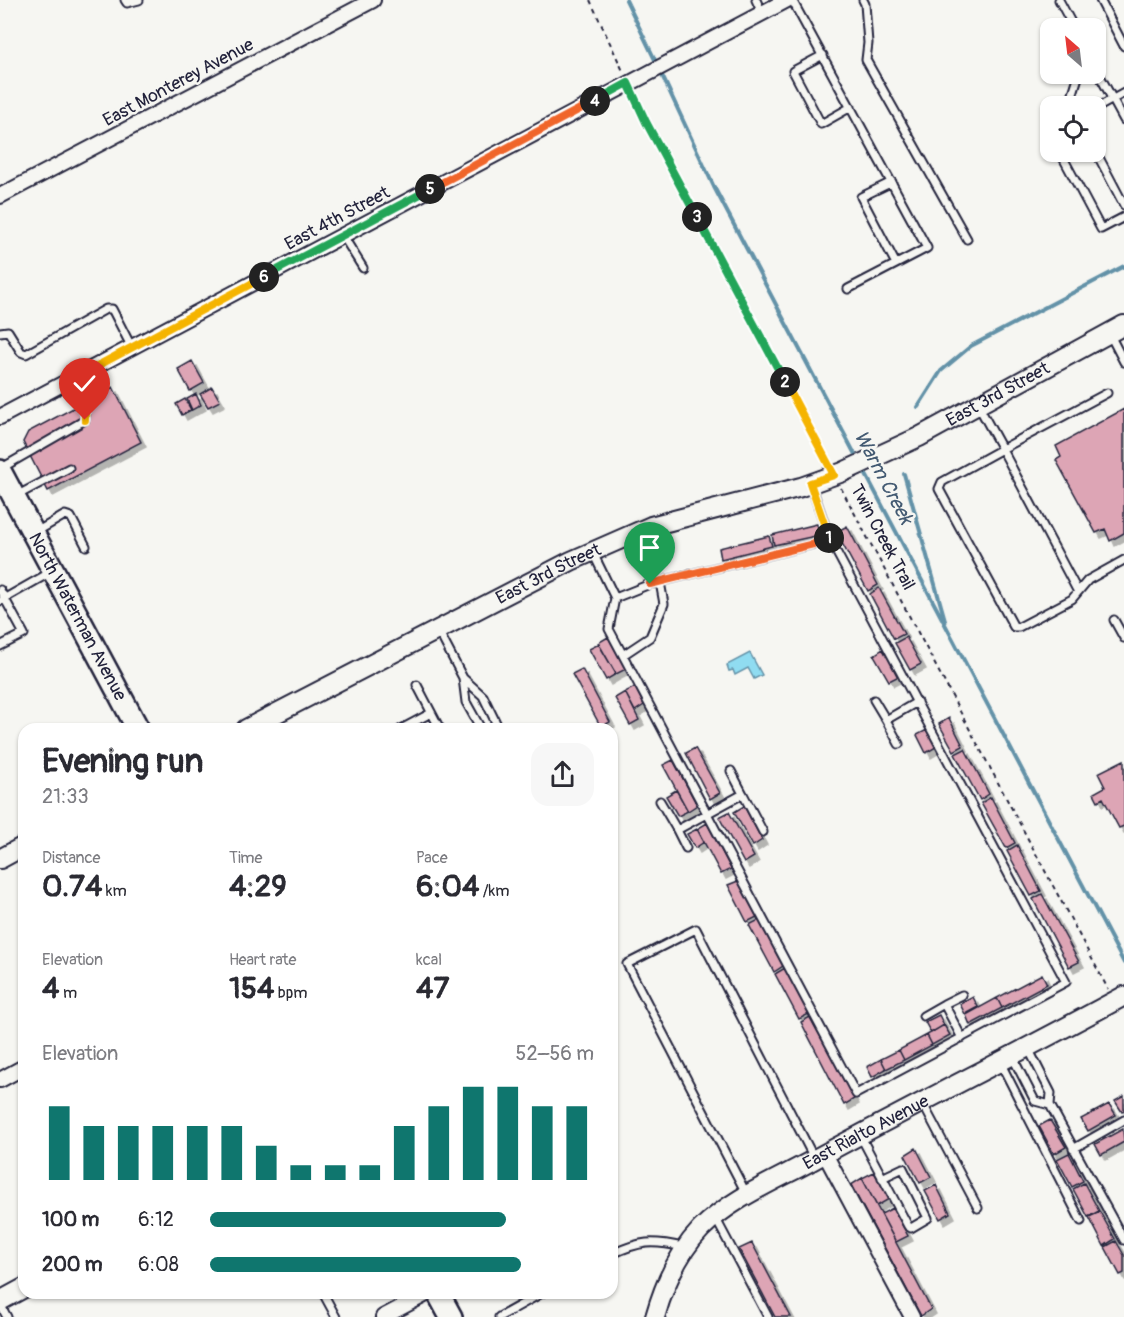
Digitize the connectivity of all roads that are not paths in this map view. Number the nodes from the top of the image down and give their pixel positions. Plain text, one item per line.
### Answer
1 (125, 0) edge
2 (140, 0) edge
3 (374, 0) edge
4 (756, 0) edge
5 (788, 0) edge
6 (792, 0) edge
7 (863, 0) edge
8 (1059, 0) edge
9 (1100, 0) edge
10 (762, 13) junction
11 (1069, 18) edge
12 (1124, 46) edge
13 (823, 55) junction
14 (1104, 84) edge
15 (1124, 93) edge
16 (1112, 99) junction
17 (1106, 103) edge
18 (851, 107) junction
19 (1124, 120) edge
20 (1065, 162) edge
21 (1101, 162) edge
22 (892, 182) junction
23 (0, 196) edge
24 (1124, 205) edge
25 (1124, 217) edge
26 (343, 236) junction
27 (967, 239) dead end
28 (896, 264) junction
29 (363, 268) dead end
30 (848, 290) dead end
31 (1119, 330) edge
32 (0, 332) edge
33 (132, 348) junction
34 (1124, 362) edge
35 (69, 381) junction
36 (1107, 393) dead end
37 (978, 404) junction
38 (0, 417) edge
39 (1002, 449) junction
40 (69, 468) dead end
41 (0, 470) edge
42 (810, 483) junction
43 (14, 497) junction
44 (33, 533) junction
45 (830, 540) junction
46 (86, 546) dead end
47 (592, 550) junction
48 (1124, 560) edge
49 (53, 570) junction
50 (660, 582) junction
51 (0, 590) edge
52 (1078, 592) junction
53 (615, 598) junction
54 (2, 600) edge
55 (1114, 621) dead end
56 (438, 629) junction
57 (1124, 638) edge
58 (0, 646) edge
59 (623, 655) junction
60 (463, 678) junction
61 (417, 685) dead end
62 (874, 700) dead end
63 (917, 702) junction
64 (431, 713) junction
65 (886, 720) junction
66 (135, 723) edge
67 (263, 723) edge
68 (412, 723) edge
69 (437, 723) edge
70 (478, 723) edge
71 (496, 723) edge
72 (898, 744) dead end
73 (731, 771) dead end
74 (743, 794) junction
75 (660, 801) dead end
76 (707, 813) junction
77 (677, 830) junction
78 (763, 832) dead end
79 (686, 848) dead end
80 (18, 849) edge
81 (0, 859) edge
82 (962, 995) dead end
83 (1119, 999) edge
84 (944, 1004) junction
85 (923, 1016) dead end
86 (962, 1038) junction
87 (1013, 1055) junction
88 (18, 1070) edge
89 (0, 1080) edge
90 (922, 1101) junction
91 (1050, 1105) junction
92 (1124, 1120) edge
93 (859, 1135) junction
94 (1073, 1149) junction
95 (820, 1157) junction
96 (882, 1178) junction
97 (747, 1195) junction
98 (978, 1208) dead end
99 (714, 1217) junction
100 (1081, 1221) dead end
101 (1124, 1240) edge
102 (685, 1248) junction
103 (618, 1251) edge
104 (18, 1292) edge
105 (326, 1299) edge
106 (417, 1299) edge
107 (441, 1299) edge
108 (531, 1299) edge
109 (0, 1303) edge
110 (7, 1317) edge
111 (336, 1317) edge
112 (383, 1317) edge
113 (451, 1317) edge
114 (499, 1317) edge
115 (655, 1317) edge
116 (768, 1317) edge
117 (912, 1317) edge

1 - 2 lane
3 - 23 street, East Monterey Avenue
4 - 10 lane
5 - 10 street, East 4th Street
6 - 13 lane
7 - 27 lane
8 - 11 lane
9 - 12 lane
10 - 26 street, East 4th Street
13 - 18 lane
13 - 18 lane
14 - 16 lane
15 - 16 lane
16 - 17 lane
16 - 19 lane
18 - 22 lane
20 - 25 lane
21 - 24 lane
22 - 28 lane
22 - 28 lane
26 - 29 lane
26 - 33 street, East 4th Street
28 - 30 lane
31 - 34 lane
31 - 37 main road, East 3rd Street
32 - 33 lane
33 - 35 street, East 4th Street
35 - 38 street, East 4th Street
35 - 41 lane
36 - 39 lane
37 - 39 lane
37 - 42 main road, East 3rd Street
39 - 52 lane
39 - 52 lane
40 - 43 lane
41 - 43 main road, North Waterman Avenue
42 - 45 lane
42 - 47 main road, East 3rd Street
43 - 44 main road, North Waterman Avenue
44 - 46 lane
44 - 49 main road, North Waterman Avenue
45 - 50 lane
45 - 63 lane
47 - 53 lane
47 - 56 main road, East 3rd Street
48 - 52 lane
49 - 54 lane
49 - 66 main road, North Waterman Avenue
50 - 53 lane
50 - 59 lane
51 - 54 lane
53 - 59 lane
54 - 58 lane
55 - 57 lane
56 - 60 lane
56 - 67 main road, East 3rd Street
59 - 76 lane
60 - 70 lane
60 - 71 lane
61 - 64 lane
62 - 65 lane
63 - 65 lane
63 - 86 lane
64 - 68 lane
64 - 69 lane
65 - 72 lane
73 - 74 lane
74 - 76 lane
74 - 78 lane
75 - 77 lane
76 - 77 lane
76 - 86 lane
77 - 79 lane
80 - 81 main road
82 - 84 lane
83 - 87 main road, East Rialto Avenue
84 - 85 lane
84 - 86 lane
87 - 90 main road, East Rialto Avenue
87 - 91 lane
87 - 91 lane
87 - 100 lane
88 - 89 street
90 - 93 main road, East Rialto Avenue
90 - 98 lane
91 - 94 lane
92 - 94 lane
93 - 95 main road, East Rialto Avenue
93 - 96 lane
94 - 101 lane
95 - 97 main road, East Rialto Avenue
95 - 97 lane
95 - 117 street
96 - 96 lane
97 - 99 main road, East Rialto Avenue
99 - 102 main road, East Rialto Avenue
99 - 116 lane
102 - 103 lane
102 - 115 main road, East Rialto Avenue
104 - 109 main road
105 - 111 lane
106 - 112 street
107 - 113 main road
108 - 114 lane
109 - 110 lane

